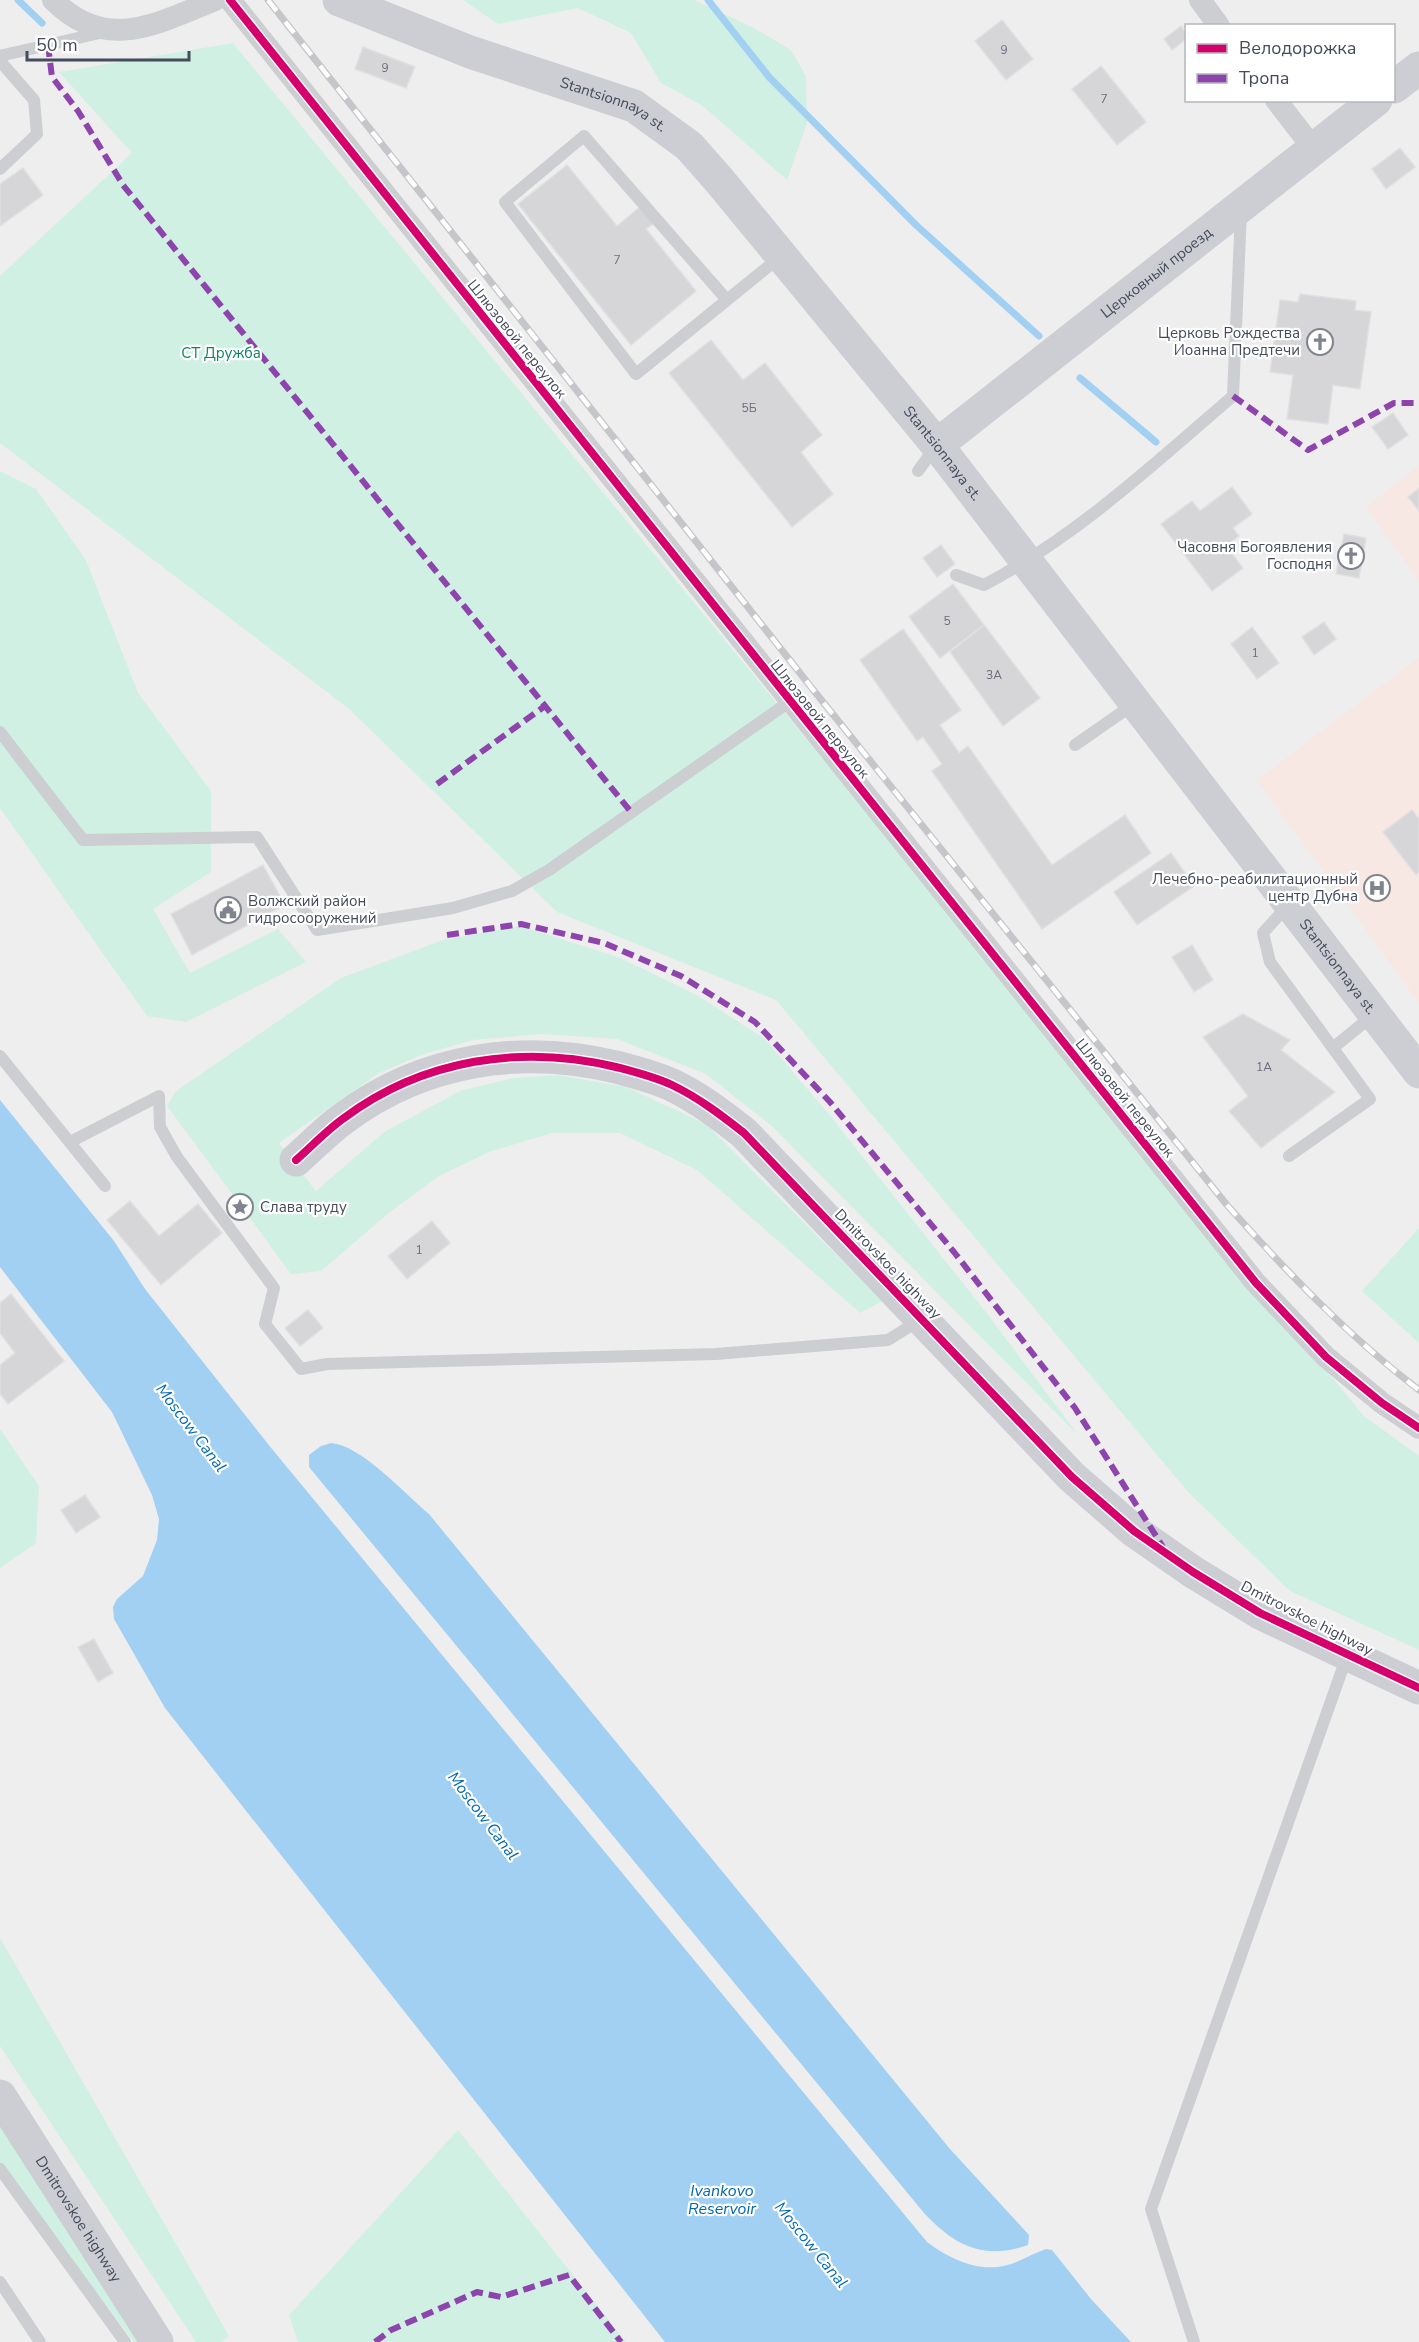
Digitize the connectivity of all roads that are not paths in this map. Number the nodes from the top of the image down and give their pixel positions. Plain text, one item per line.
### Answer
1 (53, 0) edge
2 (215, 0) edge
3 (230, 0) edge
4 (339, 0) edge
5 (1200, 0) edge
6 (383, 8) edge
7 (1218, 24) edge
8 (111, 31) junction
9 (0, 59) edge
10 (1419, 68) edge
11 (1395, 86) edge
12 (1278, 102) edge
13 (1373, 102) edge
14 (1313, 148) junction
15 (0, 170) edge
16 (1241, 207) junction
17 (782, 256) junction
18 (727, 300) junction
19 (937, 444) junction
20 (918, 471) dead end
21 (1027, 562) junction
22 (956, 575) dead end
23 (789, 702) junction
24 (1135, 703) junction
25 (0, 732) edge
26 (1075, 745) dead end
27 (1289, 904) junction
28 (1373, 1015) junction
29 (1333, 1048) junction
30 (0, 1056) edge
31 (1419, 1072) edge
32 (70, 1142) junction
33 (1289, 1156) dead end
34 (296, 1160) dead end
35 (105, 1185) dead end
36 (921, 1319) junction
37 (1419, 1428) edge
38 (1347, 1655) junction
39 (1419, 1688) edge
40 (0, 2096) edge
41 (0, 2169) edge
42 (0, 2282) edge
43 (40, 2342) edge
44 (125, 2342) edge
45 (157, 2342) edge
46 (1194, 2342) edge

1 - 8 street
2 - 8 street
3 - 23 street, Шлюзовой переулок
4 - 6 street, Stantsionnaya st.
5 - 7 street
6 - 17 street, Stantsionnaya st.
8 - 9 lane
9 - 15 lane
10 - 11 street
12 - 14 street
13 - 14 street, Церковный проезд
14 - 16 street, Церковный проезд
16 - 19 street, Церковный проезд
16 - 21 lane
17 - 18 lane
17 - 19 street, Stantsionnaya st.
18 - 18 lane
19 - 20 lane
19 - 21 street, Stantsionnaya st.
21 - 22 lane
21 - 24 street, Stantsionnaya st.
23 - 25 lane, Шлюзовой переулок
23 - 37 street, Шлюзовой переулок
24 - 26 lane
24 - 27 street, Stantsionnaya st.
27 - 28 street, Stantsionnaya st.
27 - 29 lane
28 - 29 lane
28 - 31 street, Stantsionnaya st.
29 - 33 lane
30 - 32 lane
32 - 35 lane
32 - 36 lane
34 - 36 street, Dmitrovskoe highway
36 - 38 street, Dmitrovskoe highway
38 - 39 street, Dmitrovskoe highway
38 - 46 lane
40 - 45 street, Dmitrovskoe highway
41 - 44 lane
42 - 43 lane

